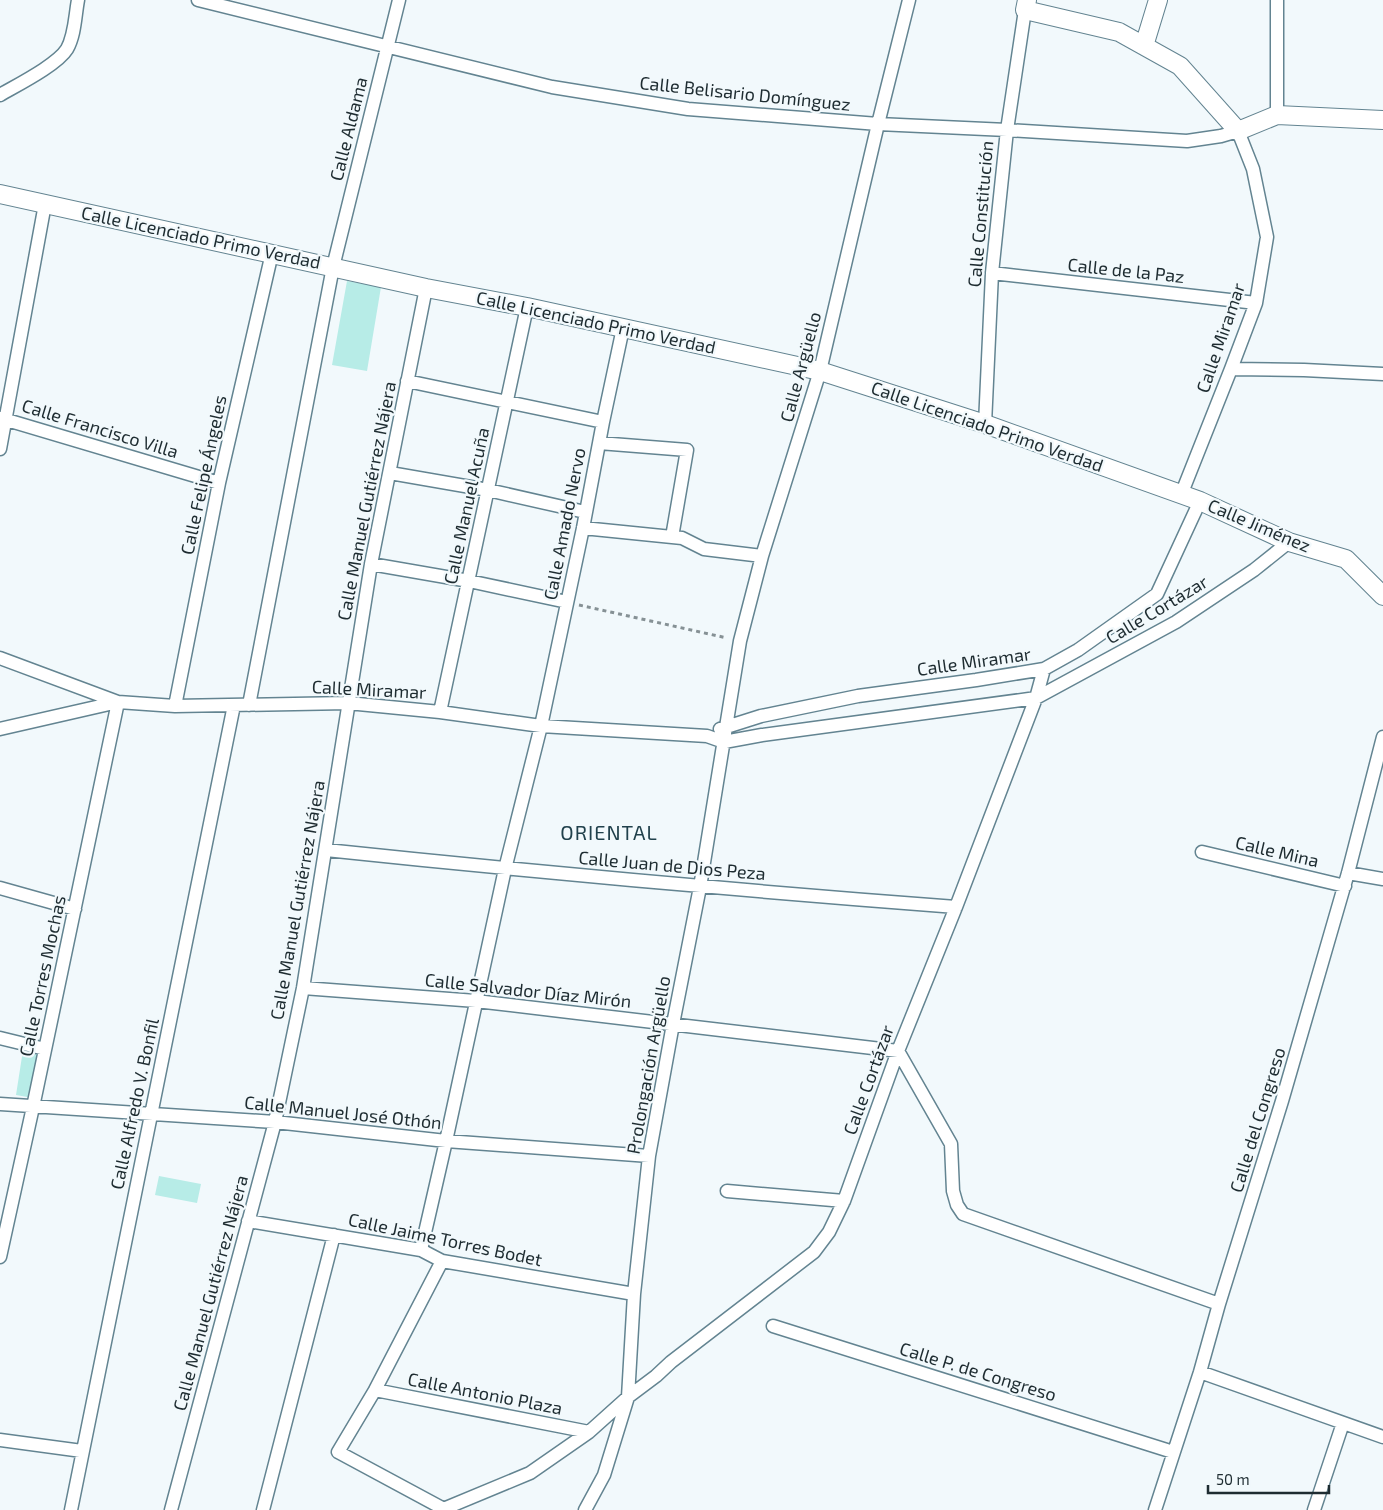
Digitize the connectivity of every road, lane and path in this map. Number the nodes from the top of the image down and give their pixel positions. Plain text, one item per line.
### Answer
1 (78, 0) edge
2 (198, 0) edge
3 (399, 0) edge
4 (909, 0) edge
5 (1158, 0) edge
6 (1277, 0) edge
7 (1026, 5) edge
8 (388, 46) junction
9 (1144, 46) junction
10 (0, 95) edge
11 (1277, 115) junction
12 (1383, 120) edge
13 (878, 124) junction
14 (1007, 130) junction
15 (1238, 132) junction
16 (0, 194) edge
17 (45, 204) junction
18 (272, 253) junction
19 (333, 267) junction
20 (992, 273) junction
21 (426, 288) junction
22 (1256, 303) junction
23 (527, 307) junction
24 (624, 328) junction
25 (1231, 369) junction
26 (820, 371) junction
27 (1383, 374) edge
28 (407, 381) junction
29 (507, 401) junction
30 (3, 418) edge
31 (603, 422) junction
32 (986, 424) junction
33 (599, 443) junction
34 (0, 449) edge
35 (390, 473) junction
36 (219, 483) junction
37 (488, 490) junction
38 (1181, 495) junction
39 (1200, 501) junction
40 (585, 512) junction
41 (583, 528) junction
42 (672, 537) junction
43 (1289, 542) junction
44 (762, 556) junction
45 (371, 564) junction
46 (469, 581) junction
47 (1383, 596) edge
48 (566, 602) junction
49 (740, 640) junction
50 (0, 658) edge
51 (1044, 669) junction
52 (1036, 698) junction
53 (118, 702) junction
54 (348, 703) junction
55 (234, 705) junction
56 (249, 705) junction
57 (174, 706) junction
58 (440, 712) junction
59 (541, 726) junction
60 (726, 727) junction
61 (0, 729) edge
62 (707, 736) junction
63 (1383, 736) edge
64 (724, 742) junction
65 (326, 850) junction
66 (1202, 852) dead end
67 (505, 869) junction
68 (1348, 873) junction
69 (1383, 879) edge
70 (1345, 886) junction
71 (700, 887) junction
72 (0, 888) edge
73 (956, 907) junction
74 (74, 909) junction
75 (303, 988) junction
76 (476, 1001) junction
77 (673, 1024) junction
78 (0, 1038) edge
79 (45, 1050) junction
80 (898, 1051) junction
81 (0, 1104) edge
82 (33, 1107) junction
83 (150, 1114) junction
84 (275, 1122) junction
85 (446, 1141) junction
86 (649, 1156) junction
87 (727, 1191) dead end
88 (844, 1201) junction
89 (248, 1221) junction
90 (3, 1230) edge
91 (334, 1235) junction
92 (421, 1250) junction
93 (0, 1257) edge
94 (442, 1261) junction
95 (634, 1294) junction
96 (1219, 1304) junction
97 (773, 1326) dead end
98 (1200, 1372) junction
99 (374, 1390) junction
100 (628, 1397) junction
101 (1343, 1423) junction
102 (1383, 1423) edge
103 (590, 1432) junction
104 (1381, 1436) edge
105 (0, 1440) edge
106 (82, 1451) junction
107 (1174, 1452) junction
108 (442, 1509) edge
109 (70, 1510) edge
110 (171, 1510) edge
111 (262, 1510) edge
112 (585, 1510) edge
113 (1155, 1510) edge
114 (1314, 1510) edge

1 - 10 street
2 - 8 street, Calle Belisario Domínguez
3 - 8 street, Calle Aldama
4 - 13 street, Calle Argüello
5 - 9 street
6 - 11 street
7 - 9 street
7 - 14 street, Calle Constitución
8 - 13 street, Calle Belisario Domínguez
8 - 19 street, Calle Aldama
9 - 15 street
11 - 12 street
11 - 15 street
13 - 14 street, Calle Belisario Domínguez
13 - 26 street, Calle Argüello
14 - 15 street, Calle Belisario Domínguez
14 - 20 street, Calle Constitución
15 - 22 street, Calle Miramar
16 - 17 street, Calle Licenciado Primo Verdad
17 - 18 street, Calle Licenciado Primo Verdad
17 - 30 street
18 - 19 street, Calle Licenciado Primo Verdad
18 - 36 street, Calle Felipe Ángeles
19 - 21 street, Calle Licenciado Primo Verdad
19 - 56 street
20 - 22 street, Calle de la Paz
20 - 32 street, Calle Constitución
21 - 23 street, Calle Licenciado Primo Verdad
21 - 28 street, Calle Manuel Gutiérrez Nájera
22 - 25 street, Calle Miramar
23 - 24 street, Calle Licenciado Primo Verdad
23 - 29 street, Calle Manuel Acuña
24 - 26 street, Calle Licenciado Primo Verdad
24 - 31 street, Calle Amado Nervo
25 - 27 street
25 - 38 street, Calle Miramar
26 - 32 street, Calle Licenciado Primo Verdad
26 - 44 street, Calle Argüello
28 - 29 street
28 - 35 street, Calle Manuel Gutiérrez Nájera
29 - 31 street
29 - 37 street, Calle Manuel Acuña
30 - 34 street
30 - 36 street, Calle Francisco Villa
31 - 33 street, Calle Amado Nervo
32 - 38 street, Calle Licenciado Primo Verdad
33 - 40 street, Calle Amado Nervo
33 - 42 street
35 - 37 street
35 - 45 street, Calle Manuel Gutiérrez Nájera
36 - 57 street, Calle Felipe Ángeles
37 - 40 street
37 - 46 street, Calle Manuel Acuña
38 - 39 street, Calle Jiménez
39 - 43 street, Calle Jiménez
39 - 51 street, Calle Miramar
40 - 41 street, Calle Amado Nervo
41 - 42 street
41 - 48 street, Calle Amado Nervo
42 - 44 street
43 - 47 street, Calle Jiménez
43 - 52 street, Calle Cortázar
44 - 49 street, Calle Argüello
45 - 46 street
45 - 54 street, Calle Manuel Gutiérrez Nájera
46 - 48 street
46 - 58 street, Calle Manuel Acuña
48 - 49 path
48 - 59 street, Calle Amado Nervo
49 - 60 street, Calle Argüello
50 - 53 street
51 - 52 street, Calle Cortázar
51 - 60 street, Calle Miramar
52 - 64 street, Calle Miramar
52 - 73 street, Calle Cortázar
53 - 57 street, Calle Miramar
53 - 61 street, Calle Miramar
53 - 74 street, Calle Torres Mochas
54 - 56 street, Calle Miramar
54 - 58 street, Calle Miramar
54 - 65 street, Calle Manuel Gutiérrez Nájera
55 - 56 street, Calle Miramar
55 - 57 street, Calle Miramar
55 - 83 street, Calle Alfredo V. Bonfil
58 - 59 street, Calle Miramar
59 - 62 street, Calle Miramar
59 - 67 street, Calle Amado Nervo
60 - 62 street, Calle Miramar
60 - 64 street, Calle Argüello
62 - 64 street, Calle Miramar
63 - 68 street, Calle del Congreso
64 - 71 street, Prolongación Argüello
65 - 67 street, Calle Juan de Dios Peza
65 - 75 street, Calle Manuel Gutiérrez Nájera
66 - 70 street, Calle Mina
67 - 71 street, Calle Juan de Dios Peza
67 - 76 street, Calle Amado Nervo
68 - 69 street
68 - 70 street, Calle del Congreso
70 - 96 street, Calle del Congreso
71 - 73 street, Calle Juan de Dios Peza
71 - 77 street, Prolongación Argüello
72 - 74 street
73 - 80 street, Calle Cortázar
74 - 79 street, Calle Torres Mochas
75 - 76 street, Calle Salvador Díaz Mirón
75 - 84 street, Calle Manuel Gutiérrez Nájera
76 - 77 street, Calle Salvador Díaz Mirón
76 - 85 street, Calle Amado Nervo
77 - 80 street, Calle Salvador Díaz Mirón
77 - 86 street, Prolongación Argüello
78 - 79 street
79 - 82 street, Calle Torres Mochas
80 - 88 street, Calle Cortázar
80 - 96 street
81 - 82 street, Calle Manuel José Othón
82 - 83 street, Calle Manuel José Othón
82 - 90 street, Calle Torres Mochas
83 - 84 street, Calle Manuel José Othón
83 - 106 street, Calle Alfredo V. Bonfil
84 - 85 street, Calle Manuel José Othón
84 - 89 street, Calle Manuel Gutiérrez Nájera
85 - 86 street, Calle Manuel José Othón
85 - 92 street, Calle Amado Nervo
86 - 95 street, Prolongación Argüello
87 - 88 street
88 - 100 street, Calle Cortázar
89 - 91 street, Calle Jaime Torres Bodet
89 - 110 street, Calle Manuel Gutiérrez Nájera
90 - 93 street, Calle Torres Mochas
91 - 92 street, Calle Jaime Torres Bodet
91 - 111 street
92 - 94 street, Calle Jaime Torres Bodet
94 - 95 street, Calle Jaime Torres Bodet
94 - 99 street
95 - 100 street, Prolongación Argüello
96 - 98 street, Calle del Congreso
97 - 107 street, Calle P. de Congreso
98 - 101 street
98 - 107 street, Calle del Congreso
99 - 103 street, Calle Antonio Plaza
99 - 108 street
100 - 103 street, Calle Cortázar
100 - 112 street, Prolongación Argüello
101 - 104 street
101 - 114 street
102 - 104 street
103 - 108 street, Calle Cortázar
105 - 106 street
106 - 109 street, Calle Alfredo V. Bonfil
107 - 113 street, Calle del Congreso

